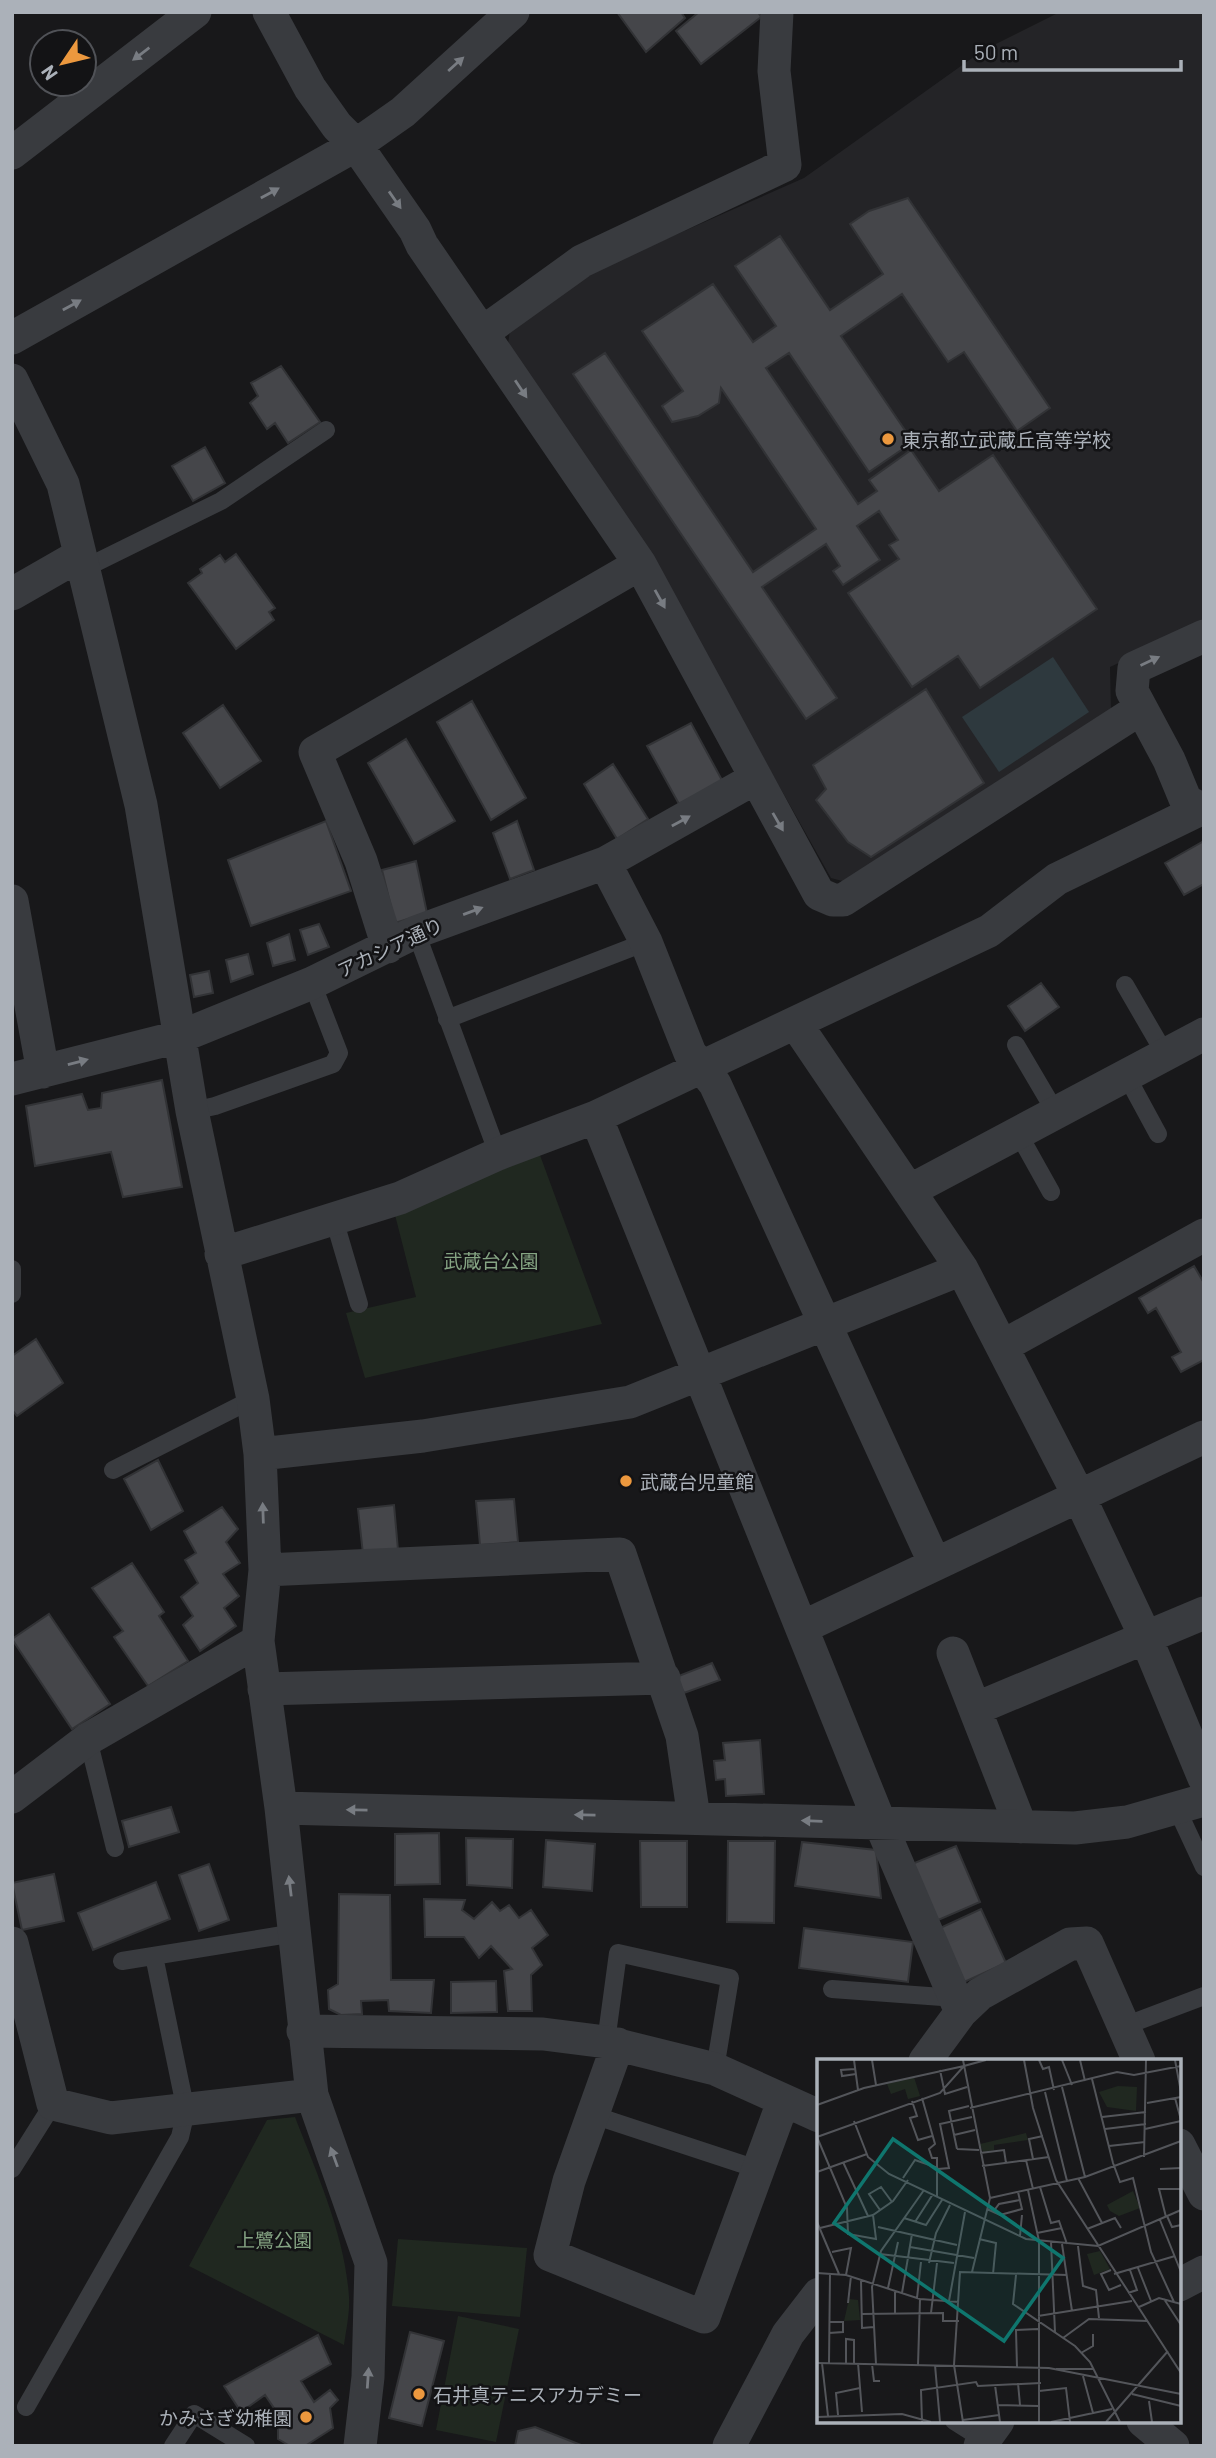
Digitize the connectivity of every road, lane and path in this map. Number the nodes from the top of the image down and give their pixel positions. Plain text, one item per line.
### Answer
1 (195, 12) edge
2 (269, 12) edge
3 (513, 12) edge
4 (777, 12) edge
5 (356, 145) junction
6 (12, 153) edge
7 (482, 333) junction
8 (12, 338) edge
9 (12, 380) edge
10 (326, 430) dead end
11 (82, 562) junction
12 (640, 564) junction
13 (12, 594) edge
14 (1204, 636) edge
15 (1140, 709) junction
16 (754, 779) junction
17 (1202, 809) edge
18 (605, 863) junction
19 (12, 901) edge
20 (402, 940) junction
21 (646, 942) junction
22 (312, 983) junction
23 (20, 985) edge
24 (1125, 985) dead end
25 (447, 1019) junction
26 (796, 1024) junction
27 (1204, 1034) edge
28 (182, 1036) junction
29 (1016, 1045) dead end
30 (1165, 1054) junction
31 (701, 1067) junction
32 (28, 1075) edge
33 (1126, 1075) junction
34 (192, 1111) junction
35 (1056, 1112) junction
36 (596, 1117) junction
37 (1018, 1133) junction
38 (1158, 1134) dead end
39 (498, 1154) junction
40 (909, 1191) junction
41 (1051, 1192) dead end
42 (334, 1219) junction
43 (1203, 1239) edge
44 (221, 1254) junction
45 (12, 1269) edge
46 (962, 1269) junction
47 (12, 1294) edge
48 (359, 1304) dead end
49 (825, 1326) junction
50 (1003, 1346) junction
51 (699, 1376) junction
52 (253, 1399) junction
53 (1204, 1437) edge
54 (260, 1454) junction
55 (113, 1470) dead end
56 (1079, 1496) junction
57 (934, 1564) junction
58 (265, 1570) junction
59 (1204, 1613) edge
60 (803, 1627) junction
61 (1146, 1638) junction
62 (258, 1641) junction
63 (953, 1653) dead end
64 (664, 1678) junction
65 (264, 1689) junction
66 (975, 1709) junction
67 (88, 1739) junction
68 (1204, 1778) edge
69 (12, 1797) edge
70 (1191, 1805) edge
71 (281, 1808) junction
72 (694, 1818) junction
73 (880, 1823) junction
74 (1021, 1827) junction
75 (115, 1848) dead end
76 (1204, 1867) edge
77 (295, 1933) junction
78 (12, 1943) edge
79 (154, 1955) junction
80 (122, 1961) dead end
81 (832, 1989) dead end
82 (1204, 1996) edge
83 (958, 2005) junction
84 (1122, 2027) junction
85 (303, 2031) junction
86 (612, 2043) junction
87 (931, 2059) edge
88 (1138, 2059) edge
89 (715, 2069) junction
90 (312, 2095) junction
91 (783, 2102) junction
92 (53, 2104) junction
93 (186, 2111) junction
94 (593, 2115) junction
95 (817, 2115) edge
96 (1182, 2156) edge
97 (12, 2169) edge
98 (761, 2170) junction
99 (1204, 2194) edge
100 (1204, 2272) edge
101 (1181, 2284) edge
102 (817, 2297) edge
103 (26, 2407) dead end
104 (958, 2423) edge
105 (1145, 2423) edge
106 (987, 2436) edge
107 (173, 2446) edge
108 (246, 2446) edge
109 (360, 2446) edge
110 (729, 2446) edge
111 (1173, 2446) edge

1 -> 6 street
2 - 5 street
5 -> 3 street
4 - 7 street
5 -> 7 street
8 -> 5 street
7 -> 12 street
9 - 11 street
10 - 11 lane
11 - 13 street
11 - 28 street
12 -> 16 street
12 - 20 street
15 -> 14 street
16 -> 15 street
15 - 17 street
18 -> 16 street, アカシア通り
17 - 26 street
20 -> 18 street, アカシア通り
18 - 21 street
19 - 23 street
20 - 22 street, アカシア通り
20 - 25 lane
21 - 25 lane
21 - 31 street
22 - 28 street, アカシア通り
22 - 34 lane
23 - 32 street
24 - 30 lane
25 - 39 lane
26 - 31 street
26 - 40 street
27 - 30 street
32 -> 28 street, アカシア通り
28 - 34 street
29 - 35 lane
30 - 33 street
31 - 36 street
31 - 49 street
33 - 35 street
33 - 38 lane
34 - 44 street
35 - 37 street
36 - 39 street
36 - 51 street
37 - 40 street
37 - 41 lane
39 - 42 street
40 - 46 street
42 - 44 street
42 - 48 lane
43 - 50 street
44 - 52 street
45 - 47 lane
46 - 49 street
46 - 50 street
49 - 51 street
49 - 57 street
50 - 56 street
51 - 54 street
51 - 60 street
52 - 54 street
52 - 55 lane
53 - 56 street
58 -> 54 street
56 - 57 street
56 - 61 street
57 - 60 street
58 - 62 street
58 - 64 street
59 - 61 street
60 - 73 street
61 - 66 street
61 - 68 street
62 - 65 street
62 - 67 street
63 - 66 street
64 - 65 street
64 - 72 street
65 - 71 street
66 - 74 street
67 - 69 street
67 - 75 lane
70 - 74 street
70 - 76 lane
72 -> 71 street
77 -> 71 street
73 -> 72 street
73 - 74 street
73 - 83 street
77 - 79 lane
77 - 85 street
78 - 92 street
79 - 80 lane
79 - 93 lane
81 - 83 lane
82 - 84 lane
83 - 84 street
83 - 87 street
84 - 88 street
85 - 86 street
85 - 90 street
86 - 89 street
86 - 89 lane
86 - 94 street
89 - 91 street
90 - 93 street
109 -> 90 street
91 - 95 street
91 - 98 street
92 - 93 street
92 - 97 lane
93 - 103 lane
94 - 98 lane
94 - 98 street
96 - 99 street
100 - 101 street
102 - 110 street
104 - 106 lane
105 - 111 street
107 - 108 lane

